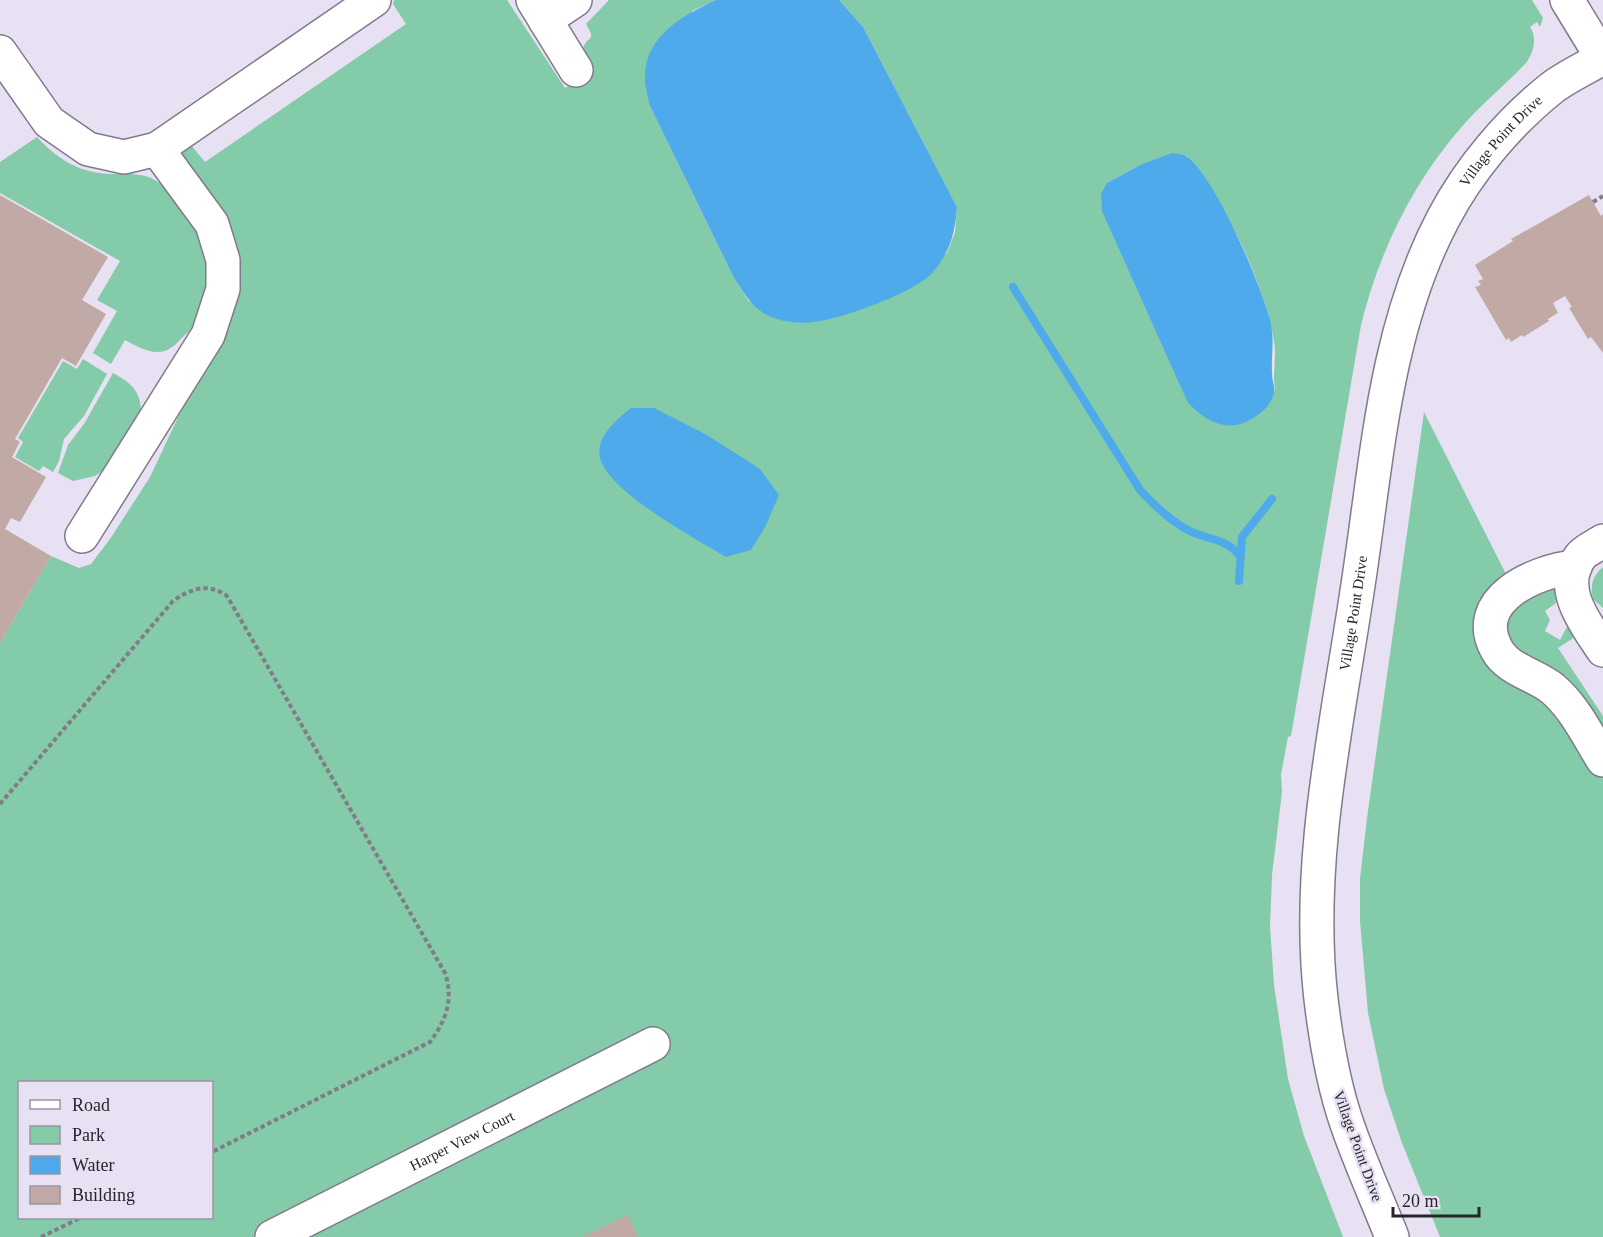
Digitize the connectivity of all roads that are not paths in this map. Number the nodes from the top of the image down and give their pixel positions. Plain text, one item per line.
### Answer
1 (374, 0) edge
2 (575, 0) edge
3 (1567, 0) edge
4 (539, 10) edge
5 (0, 52) edge
6 (1603, 58) edge
7 (576, 70) dead end
8 (157, 149) junction
9 (82, 536) dead end
10 (1603, 541) edge
11 (1575, 567) junction
12 (1603, 650) edge
13 (1603, 760) edge
14 (653, 1044) dead end
15 (272, 1237) edge
16 (1392, 1237) edge

1 - 8 street
2 - 4 street
3 - 6 street
4 - 7 street
5 - 8 street
6 - 16 street, Village Point Drive
8 - 9 street
10 - 11 street
11 - 12 street
11 - 13 street
14 - 15 street, Harper View Court

